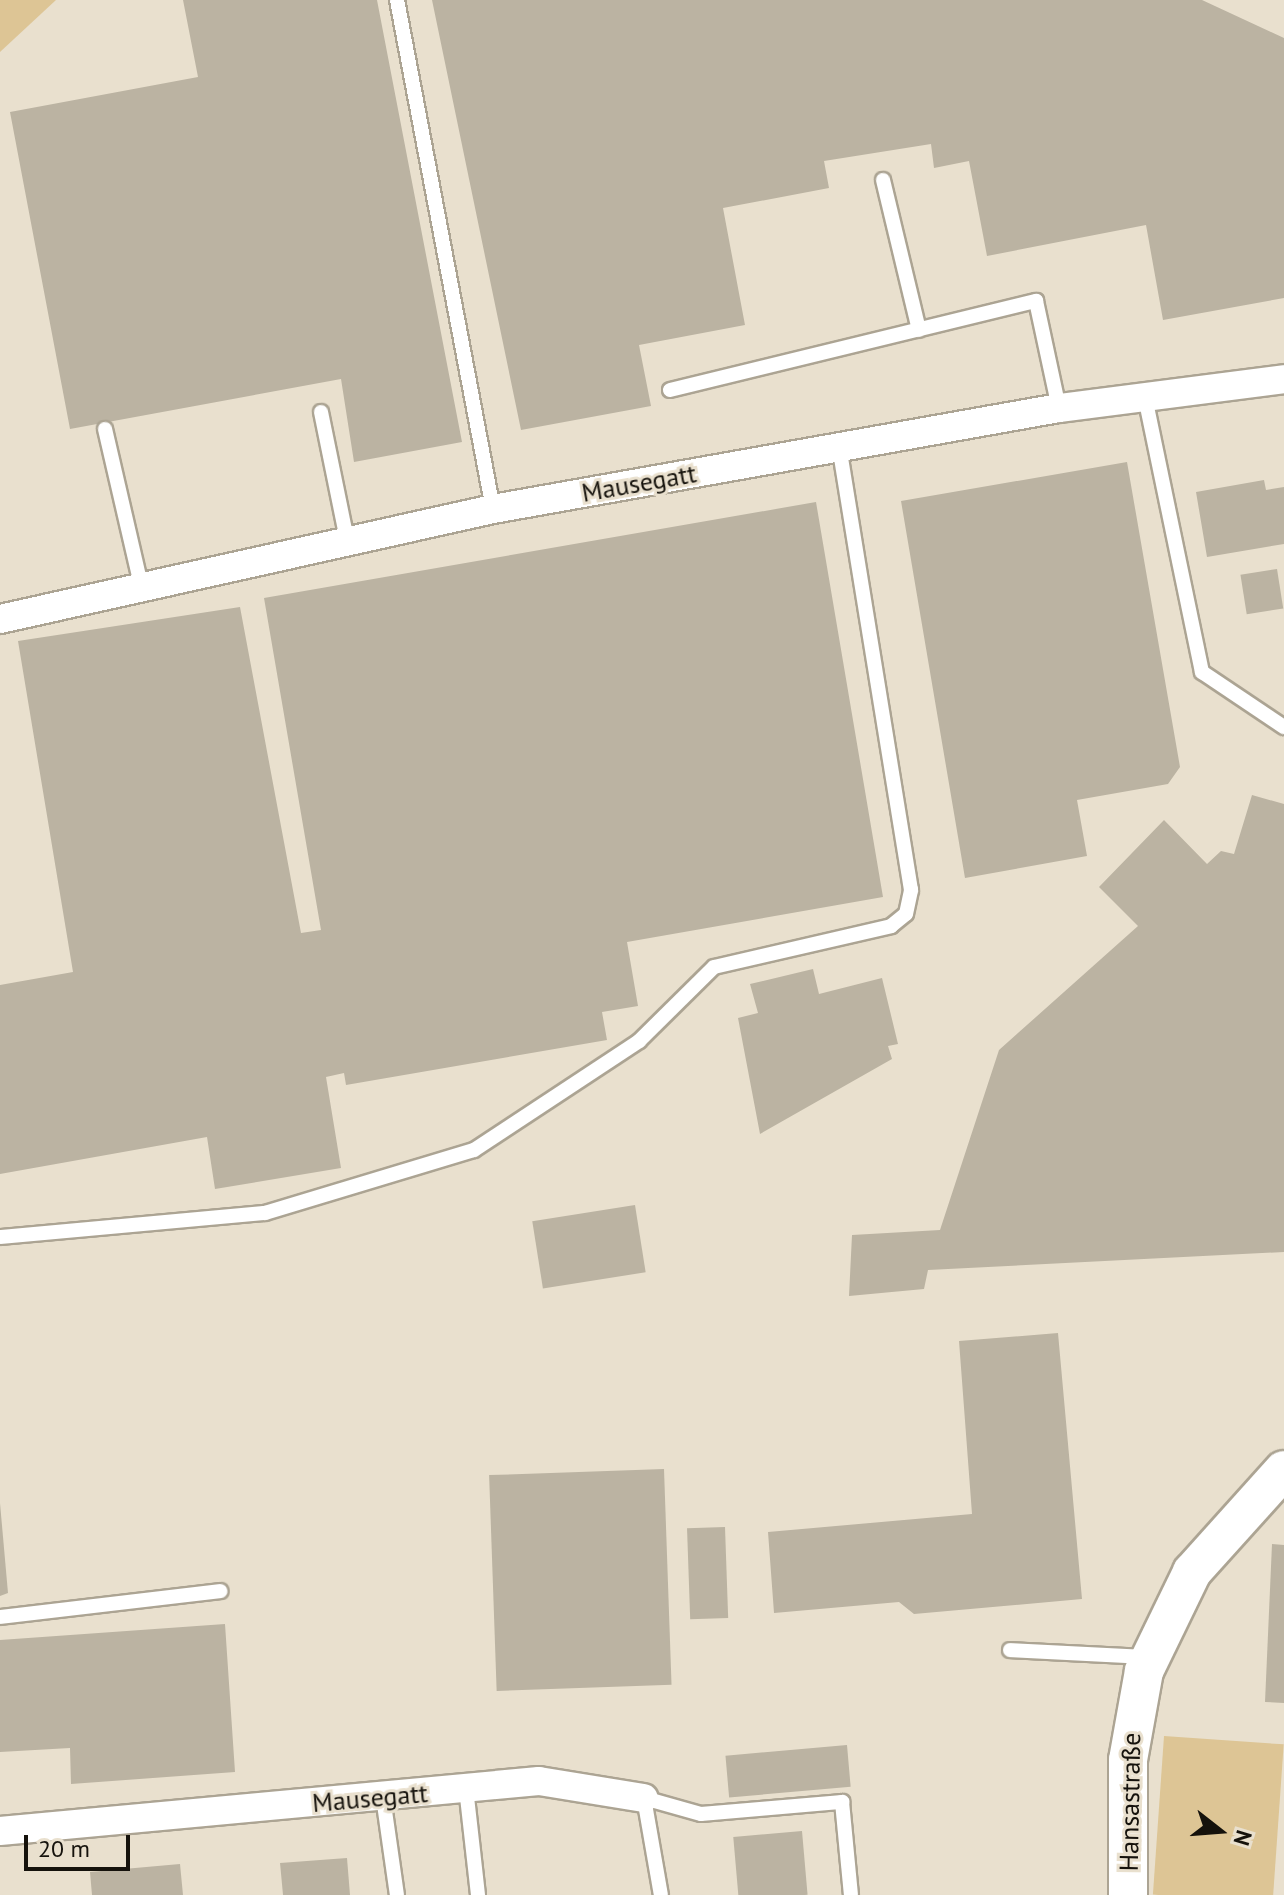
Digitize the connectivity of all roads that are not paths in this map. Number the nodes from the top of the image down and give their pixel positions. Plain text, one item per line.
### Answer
1 (397, 0) edge
2 (883, 180) dead end
3 (919, 330) junction
4 (1284, 379) edge
5 (670, 390) dead end
6 (1145, 397) junction
7 (1059, 408) junction
8 (321, 412) dead end
9 (105, 429) dead end
10 (839, 447) junction
11 (493, 509) junction
12 (347, 540) junction
13 (141, 585) junction
14 (0, 619) edge
15 (1284, 727) edge
16 (0, 1237) edge
17 (1284, 1470) edge
18 (220, 1591) dead end
19 (0, 1617) edge
20 (1010, 1650) dead end
21 (1149, 1657) junction
22 (466, 1788) junction
23 (383, 1797) junction
24 (644, 1798) junction
25 (0, 1831) edge
26 (397, 1895) edge
27 (478, 1895) edge
28 (661, 1895) edge
29 (851, 1895) edge
30 (1128, 1895) edge

1 - 11 lane
2 - 3 lane
3 - 5 lane
3 - 7 lane
4 - 6 street, Mausegatt
6 - 7 street, Mausegatt
6 - 15 lane
7 - 10 street, Mausegatt
8 - 12 lane
9 - 13 lane
10 - 11 street, Mausegatt
10 - 16 lane
11 - 12 street, Mausegatt
12 - 13 street, Mausegatt
13 - 14 street, Mausegatt
17 - 21 street, Hansastraße
18 - 19 lane
20 - 21 lane
21 - 30 street, Hansastraße
22 - 23 street, Mausegatt
22 - 24 street, Mausegatt
22 - 27 lane
23 - 25 street, Mausegatt
23 - 26 lane
24 - 28 lane
24 - 29 lane

